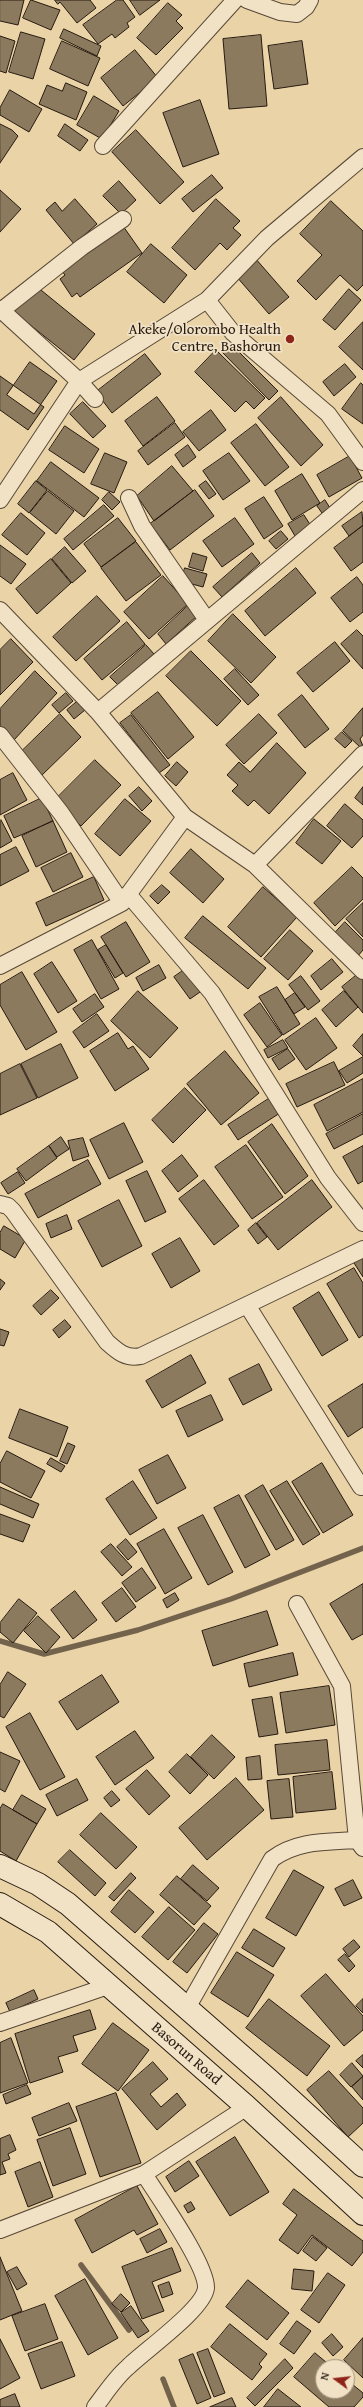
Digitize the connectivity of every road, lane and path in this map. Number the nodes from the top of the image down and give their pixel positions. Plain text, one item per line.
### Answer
1 (235, 0) edge
2 (247, 0) edge
3 (310, 0) edge
4 (103, 146) dead end
5 (363, 157) edge
6 (123, 219) dead end
7 (207, 300) junction
8 (1, 309) edge
9 (79, 381) junction
10 (95, 399) dead end
11 (363, 462) edge
12 (363, 490) edge
13 (129, 498) dead end
14 (0, 500) edge
15 (0, 610) edge
16 (207, 620) junction
17 (98, 712) junction
18 (0, 734) edge
19 (363, 754) edge
20 (185, 817) junction
21 (255, 865) junction
22 (125, 899) junction
23 (0, 966) edge
24 (363, 972) edge
25 (0, 1204) edge
26 (363, 1222) edge
27 (363, 1249) edge
28 (247, 1305) junction
29 (361, 1487) dead end
30 (297, 1604) dead end
31 (360, 1844) edge
32 (0, 1866) edge
33 (0, 1904) edge
34 (108, 1986) junction
35 (187, 2008) junction
36 (0, 2024) edge
37 (247, 2107) junction
38 (362, 2164) edge
39 (144, 2174) junction
40 (363, 2214) edge
41 (0, 2230) edge
42 (95, 2407) edge

1 - 4 street
2 - 3 street
5 - 7 street
6 - 8 street
7 - 9 street
7 - 11 street
8 - 9 street
9 - 10 street
9 - 14 street
12 - 16 street
13 - 16 street
15 - 17 street
16 - 17 street
17 - 20 street
18 - 22 street
19 - 21 street
20 - 21 street
20 - 22 street
21 - 24 street
22 - 23 street
22 - 26 street
25 - 28 street
27 - 28 street
28 - 29 street
30 - 31 street
31 - 35 street
32 - 35 main road
33 - 34 main road, Basorun Road
34 - 36 street
34 - 37 main road, Basorun Road
35 - 38 main road
37 - 39 street
37 - 40 main road, Basorun Road
39 - 41 street
39 - 42 street

